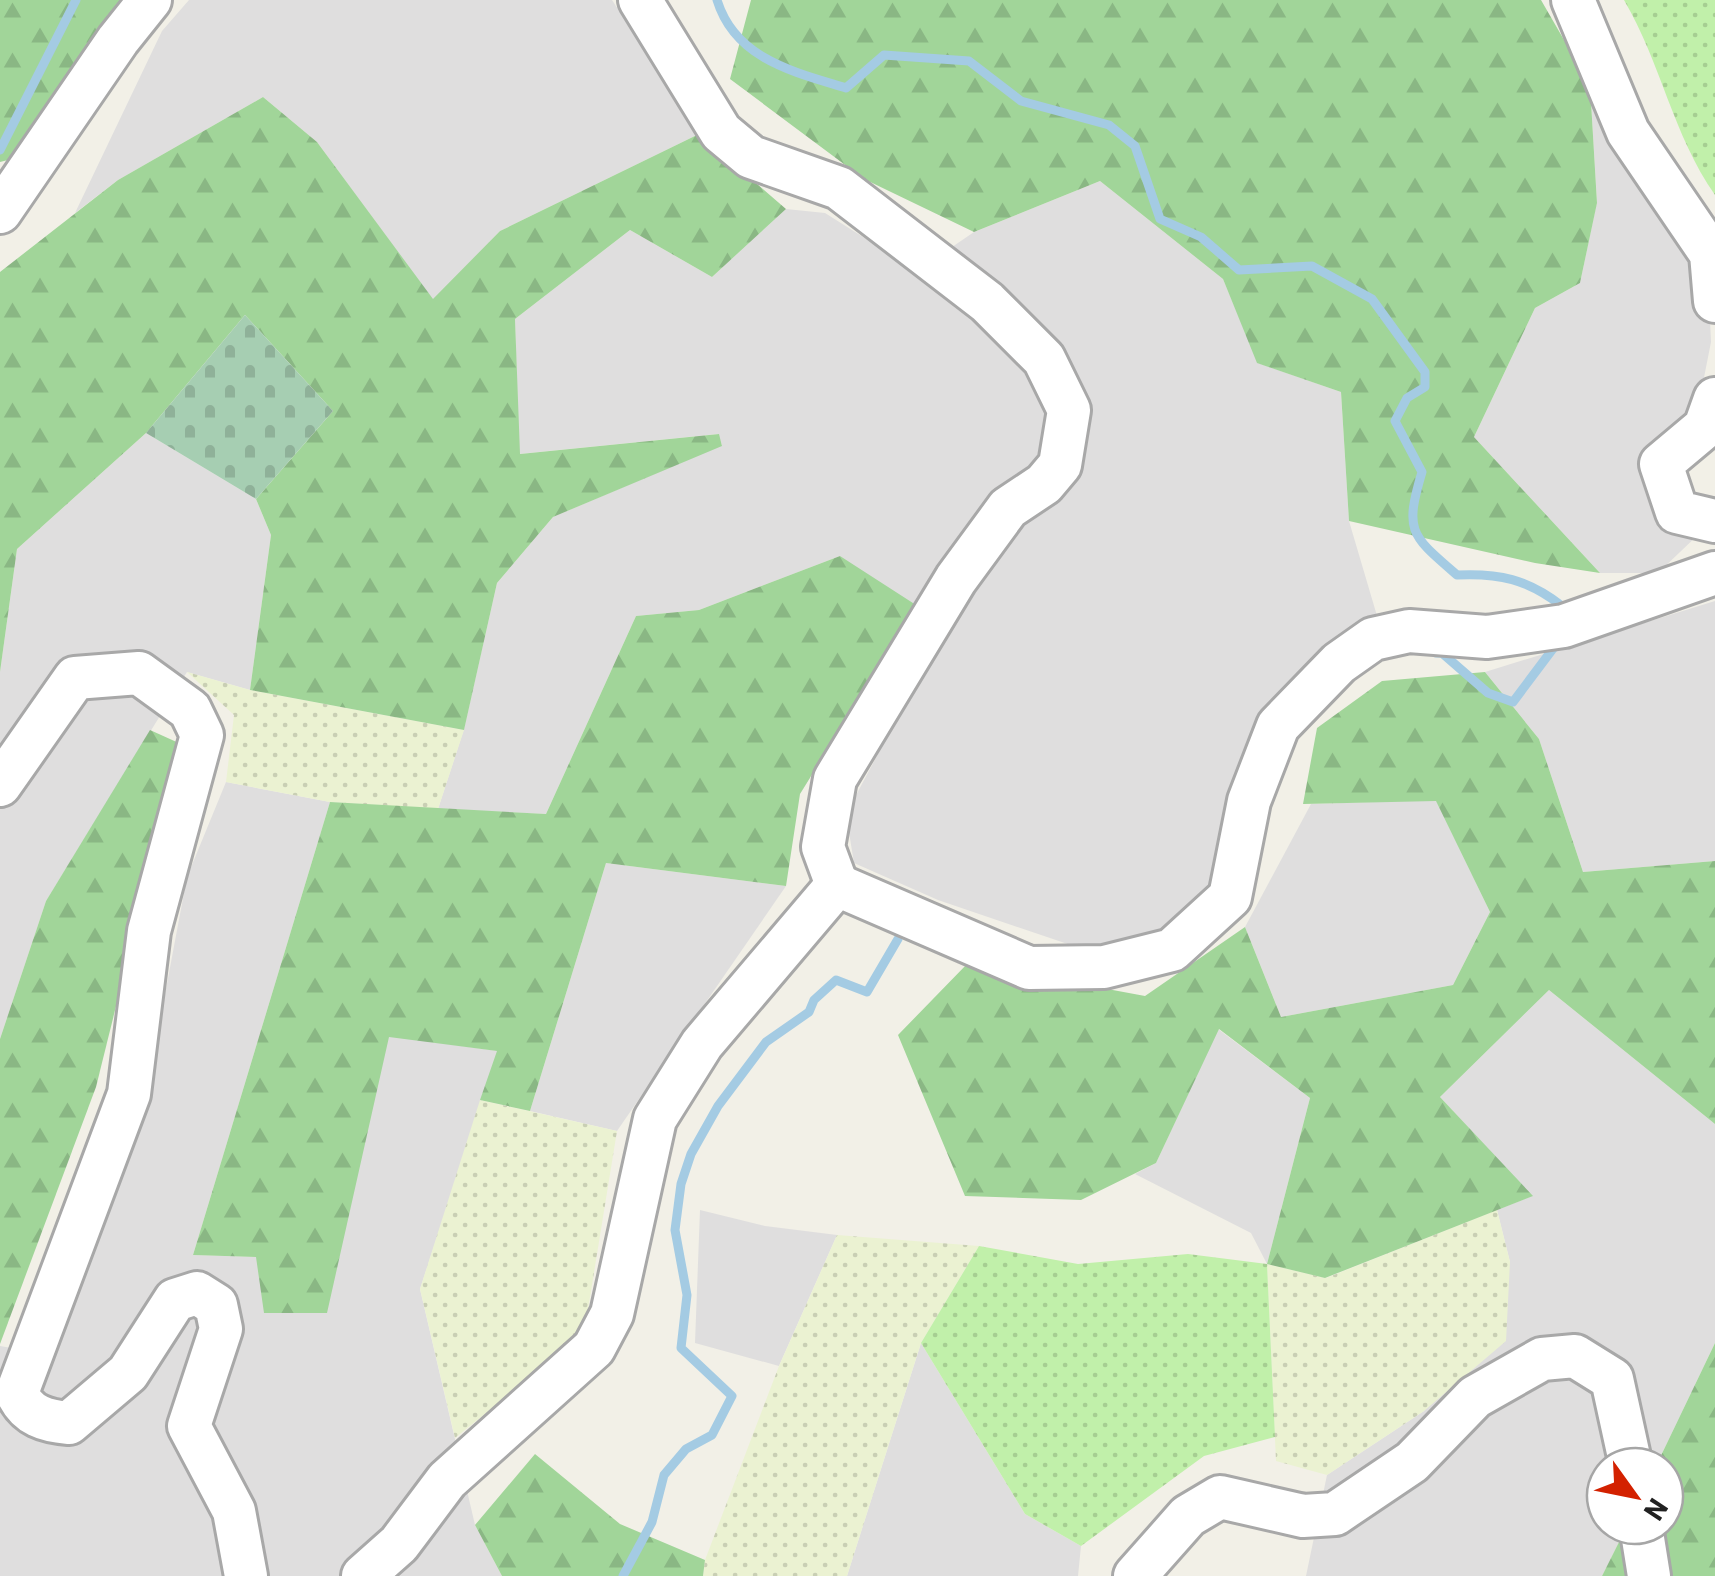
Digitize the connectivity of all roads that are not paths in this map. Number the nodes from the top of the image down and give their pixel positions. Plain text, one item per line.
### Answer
1 (150, 0) edge
2 (640, 0) edge
3 (1573, 0) edge
4 (0, 212) edge
5 (1715, 301) edge
6 (1715, 399) edge
7 (1715, 521) edge
8 (1715, 573) edge
9 (0, 785) edge
10 (837, 885) junction
11 (1627, 1446) edge
12 (1644, 1546) edge
13 (246, 1576) edge
14 (364, 1576) edge
15 (1135, 1576) edge
16 (1649, 1576) edge

1 - 4 street
2 - 10 street
3 - 5 street
6 - 7 street
8 - 10 street
9 - 13 street
10 - 14 street
11 - 15 street
12 - 16 street

